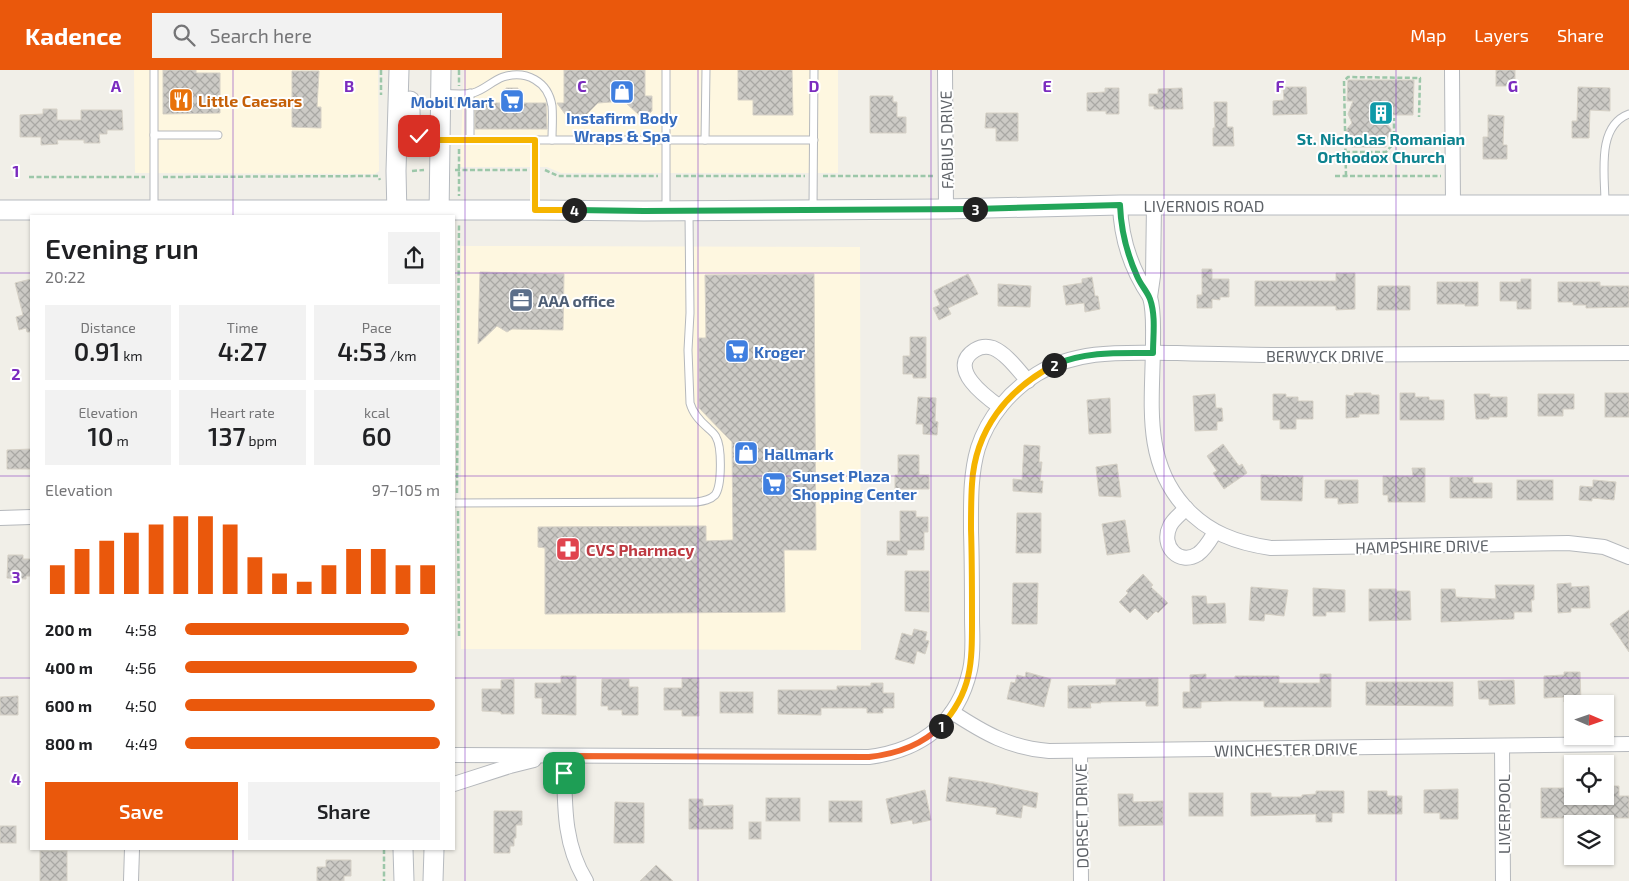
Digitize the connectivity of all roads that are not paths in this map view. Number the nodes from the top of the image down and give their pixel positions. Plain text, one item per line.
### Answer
1 (154, 70) edge
2 (399, 70) edge
3 (411, 70) edge
4 (666, 70) edge
5 (706, 70) edge
6 (814, 70) edge
7 (945, 70) edge
8 (1452, 70) edge
9 (444, 80) edge
10 (470, 93) junction
11 (1629, 114) edge
12 (154, 135) junction
13 (218, 135) dead end
14 (470, 139) junction
15 (440, 140) junction
16 (535, 140) junction
17 (552, 140) junction
18 (666, 140) junction
19 (705, 140) junction
20 (814, 140) junction
21 (1453, 204) junction
22 (1120, 205) junction
23 (1154, 205) junction
24 (1605, 205) junction
25 (1629, 205) edge
26 (946, 209) junction
27 (0, 210) edge
28 (154, 210) junction
29 (535, 210) junction
30 (813, 210) junction
31 (666, 211) junction
32 (689, 211) junction
33 (103, 213) edge
34 (397, 213) edge
35 (439, 213) edge
36 (1150, 297) junction
37 (1153, 353) junction
38 (1629, 353) edge
39 (1028, 381) junction
40 (1000, 407) junction
41 (455, 503) edge
42 (1186, 508) junction
43 (30, 517) edge
44 (0, 518) edge
45 (1215, 532) junction
46 (1629, 556) edge
47 (952, 712) junction
48 (1629, 744) edge
49 (1502, 746) junction
50 (1080, 752) junction
51 (455, 755) edge
52 (549, 756) junction
53 (564, 756) junction
54 (455, 784) edge
55 (132, 850) edge
56 (403, 850) edge
57 (416, 850) edge
58 (432, 850) edge
59 (434, 850) edge
60 (132, 881) edge
61 (404, 881) edge
62 (433, 881) edge
63 (586, 881) edge
64 (1081, 881) edge
65 (1503, 881) edge

1 - 12 lane
2 - 34 main road
3 - 15 main road
4 - 18 lane
5 - 19 lane
6 - 20 lane
7 - 26 street, FABIUS DRIVE
8 - 21 street
9 - 10 lane
9 - 15 main road
10 - 14 lane
10 - 17 lane
11 - 24 lane
12 - 13 lane
12 - 28 lane
14 - 15 lane
14 - 16 lane
15 - 35 main road
16 - 17 lane
16 - 29 lane
17 - 18 lane
18 - 19 lane
18 - 31 lane
19 - 20 lane
20 - 30 lane
21 - 23 main road, LIVERNOIS ROAD
21 - 24 main road, LIVERNOIS ROAD
22 - 23 main road, LIVERNOIS ROAD
22 - 26 main road, LIVERNOIS ROAD
22 - 36 street, HAMPSHIRE DRIVE
23 - 36 street, HAMPSHIRE DRIVE
24 - 25 main road, LIVERNOIS ROAD
26 - 30 main road, LIVERNOIS ROAD
27 - 33 main road, LIVERNOIS ROAD
28 - 33 main road, LIVERNOIS ROAD
28 - 34 main road, LIVERNOIS ROAD
29 - 31 main road, LIVERNOIS ROAD
29 - 35 main road, LIVERNOIS ROAD
30 - 32 main road, LIVERNOIS ROAD
31 - 32 main road, LIVERNOIS ROAD
32 - 41 lane
34 - 35 main road, LIVERNOIS ROAD
36 - 37 street, HAMPSHIRE DRIVE
37 - 38 street, BERWYCK DRIVE
37 - 39 street, BERWYCK DRIVE
37 - 42 street, HAMPSHIRE DRIVE
39 - 40 street, BERWYCK DRIVE
39 - 40 street
40 - 47 street, BERWYCK DRIVE
42 - 45 street, HAMPSHIRE DRIVE
42 - 45 street
43 - 44 street
45 - 46 street, HAMPSHIRE DRIVE
47 - 50 street, WINCHESTER DRIVE
47 - 53 street, BERWYCK DRIVE
48 - 49 street, WINCHESTER DRIVE
49 - 50 street, WINCHESTER DRIVE
49 - 65 street, LIVERPOOL
50 - 64 street, DORSET DRIVE
51 - 52 street, BERWYCK DRIVE
52 - 53 street, BERWYCK DRIVE
52 - 54 street, BERWYCK DRIVE
53 - 63 street
55 - 60 street
56 - 61 main road
57 - 58 main road
59 - 62 main road

